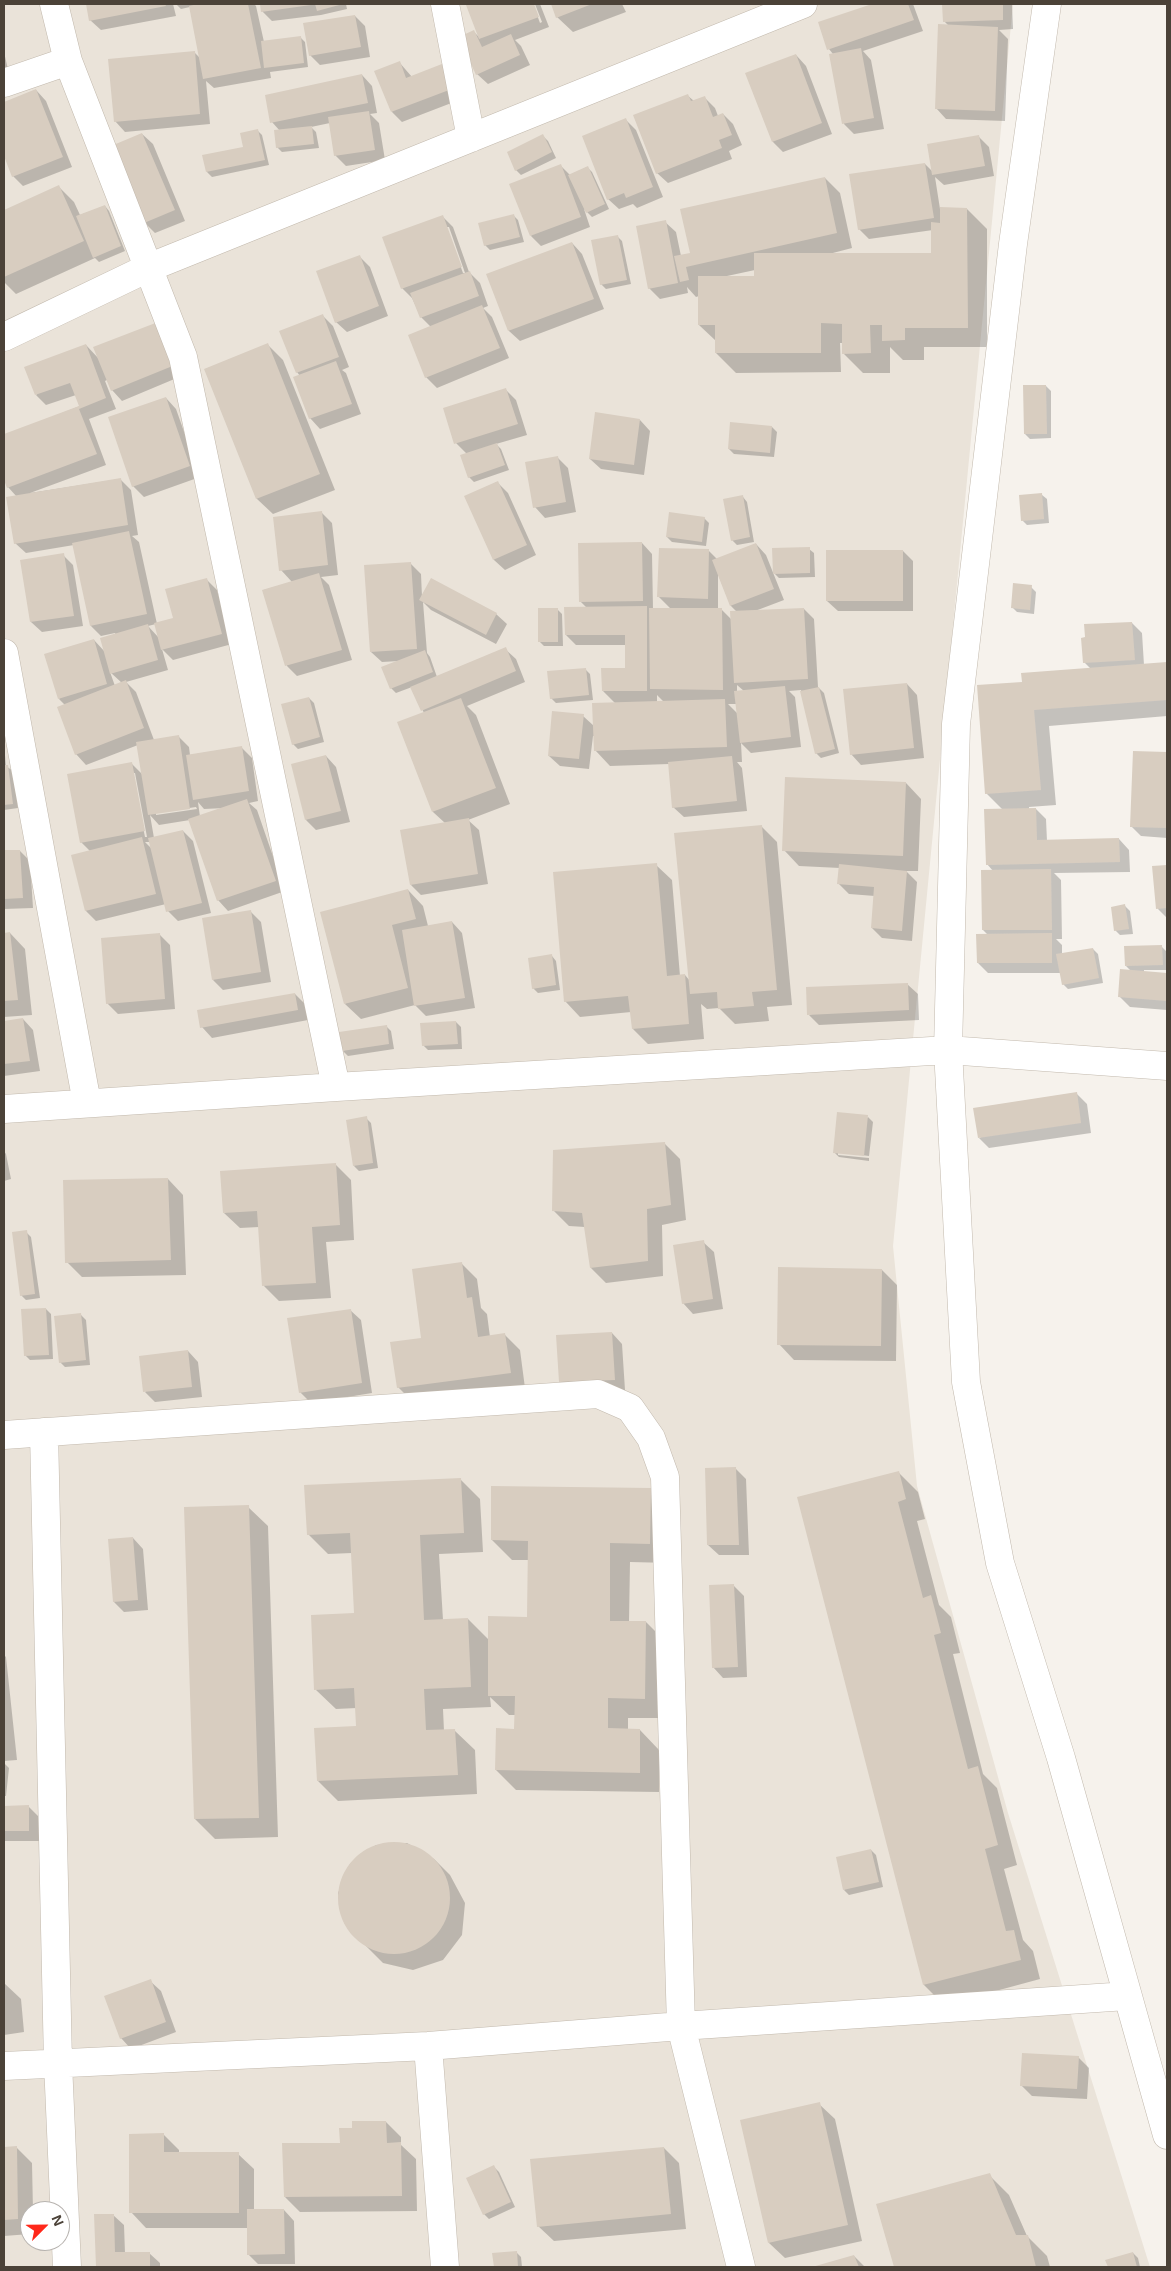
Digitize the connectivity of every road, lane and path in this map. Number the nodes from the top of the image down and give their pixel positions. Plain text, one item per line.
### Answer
1 (54, 4) edge
2 (445, 4) edge
3 (803, 4) edge
4 (1047, 4) edge
5 (68, 61) junction
6 (4, 82) edge
7 (471, 138) junction
8 (148, 268) junction
9 (4, 337) edge
10 (4, 653) edge
11 (948, 1050) junction
12 (1167, 1066) edge
13 (336, 1087) junction
14 (87, 1103) junction
15 (4, 1109) edge
16 (44, 1432) junction
17 (4, 1435) edge
18 (1127, 1996) junction
19 (681, 2026) junction
20 (428, 2046) junction
21 (58, 2063) junction
22 (4, 2066) edge
23 (1167, 2135) edge
24 (67, 2267) edge
25 (445, 2267) edge
26 (741, 2267) edge

1 - 5 street
2 - 7 street
3 - 7 street
4 - 11 street
5 - 6 street
5 - 8 street
7 - 8 street
8 - 9 street
8 - 13 street
10 - 14 street
11 - 12 street
11 - 13 street
11 - 18 street
13 - 14 street
14 - 15 street
16 - 17 street
16 - 19 street
16 - 21 street
18 - 19 street
18 - 23 street
19 - 20 street
19 - 26 street
20 - 21 street
20 - 25 street
21 - 22 street
21 - 24 street

